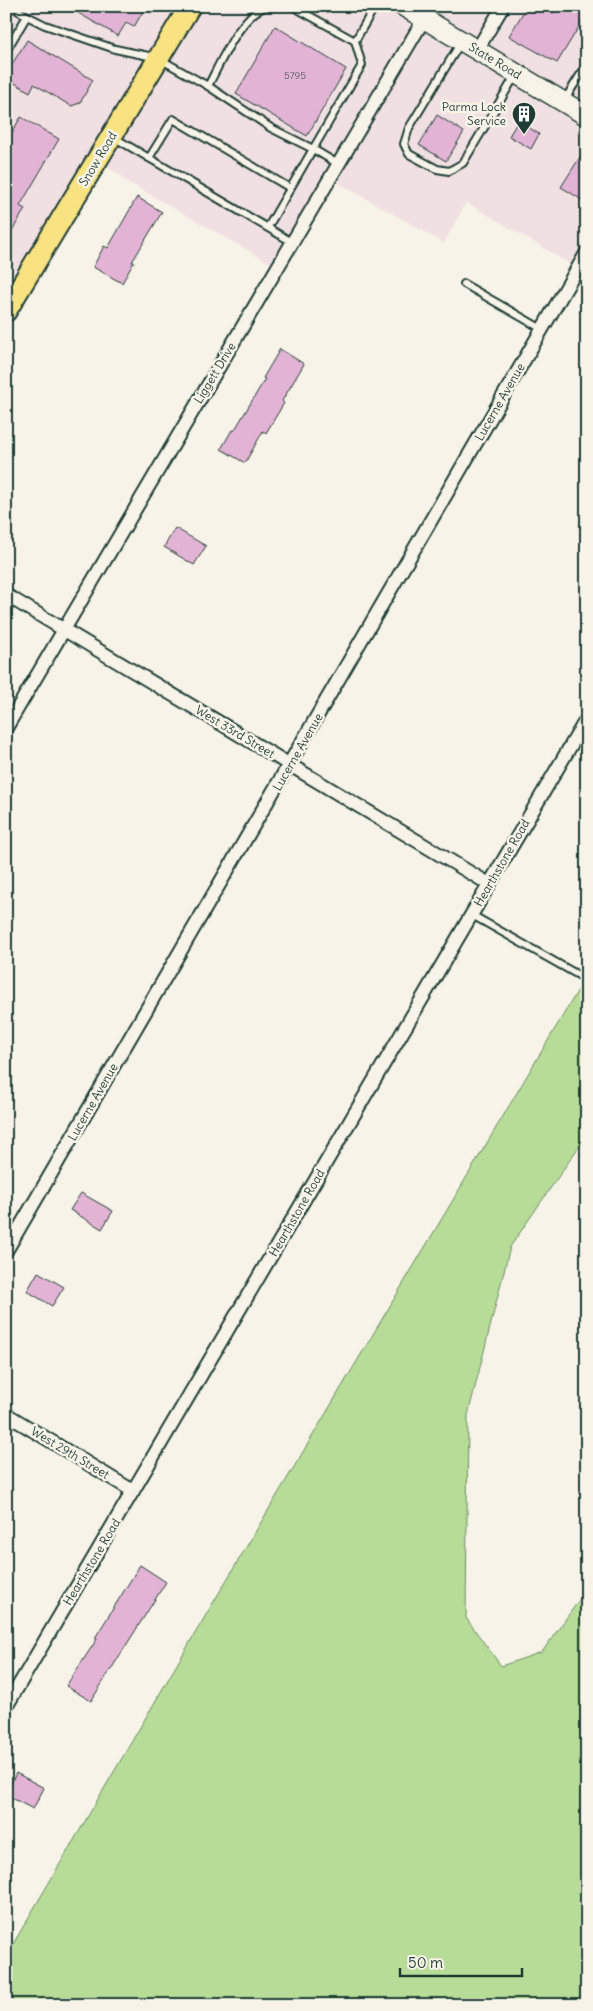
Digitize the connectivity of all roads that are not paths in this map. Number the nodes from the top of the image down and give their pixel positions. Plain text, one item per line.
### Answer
1 (11, 6) edge
2 (190, 6) edge
3 (268, 6) edge
4 (292, 6) edge
5 (375, 6) edge
6 (404, 6) edge
7 (503, 6) edge
8 (27, 16) junction
9 (424, 19) junction
10 (355, 41) junction
11 (469, 46) junction
12 (6, 51) edge
13 (158, 58) junction
14 (587, 64) edge
15 (516, 74) junction
16 (208, 86) junction
17 (564, 102) junction
18 (587, 116) edge
19 (112, 136) junction
20 (313, 149) junction
21 (149, 158) junction
22 (338, 164) junction
23 (290, 188) junction
24 (268, 227) junction
25 (292, 242) junction
26 (587, 252) edge
27 (464, 284) dead end
28 (6, 311) edge
29 (542, 330) junction
30 (6, 595) edge
31 (63, 630) junction
32 (587, 718) edge
33 (6, 728) edge
34 (290, 765) junction
35 (490, 884) junction
36 (472, 915) junction
37 (587, 980) edge
38 (6, 1251) edge
39 (6, 1414) edge
40 (134, 1491) junction
41 (6, 1707) edge

1 - 8 lane
2 - 13 main road, Snow Road
3 - 16 lane
4 - 10 lane
5 - 10 lane
6 - 9 main road, State Road
7 - 11 street
8 - 12 lane
8 - 13 lane
9 - 11 main road, State Road
9 - 22 street, Liggett Drive
10 - 20 lane
11 - 15 main road, State Road
11 - 15 lane
13 - 16 lane
13 - 19 main road, Snow Road
14 - 17 lane
15 - 17 main road, State Road
16 - 20 lane
17 - 18 main road, State Road
19 - 21 lane
19 - 28 main road, Snow Road
20 - 22 lane
20 - 23 lane
21 - 23 lane
21 - 24 lane
22 - 25 street, Liggett Drive
23 - 24 lane
24 - 25 lane
25 - 31 street, Liggett Drive
26 - 29 street, Lucerne Avenue
27 - 29 lane
29 - 34 street, Lucerne Avenue
30 - 31 street, West 33rd Street
31 - 33 street, Liggett Drive
31 - 34 street, West 33rd Street
32 - 35 street, Hearthstone Road
34 - 35 street, West 33rd Street
34 - 38 street, Lucerne Avenue
35 - 36 street, Hearthstone Road
36 - 37 lane
36 - 40 street, Hearthstone Road
39 - 40 street, West 29th Street
40 - 41 street, Hearthstone Road

